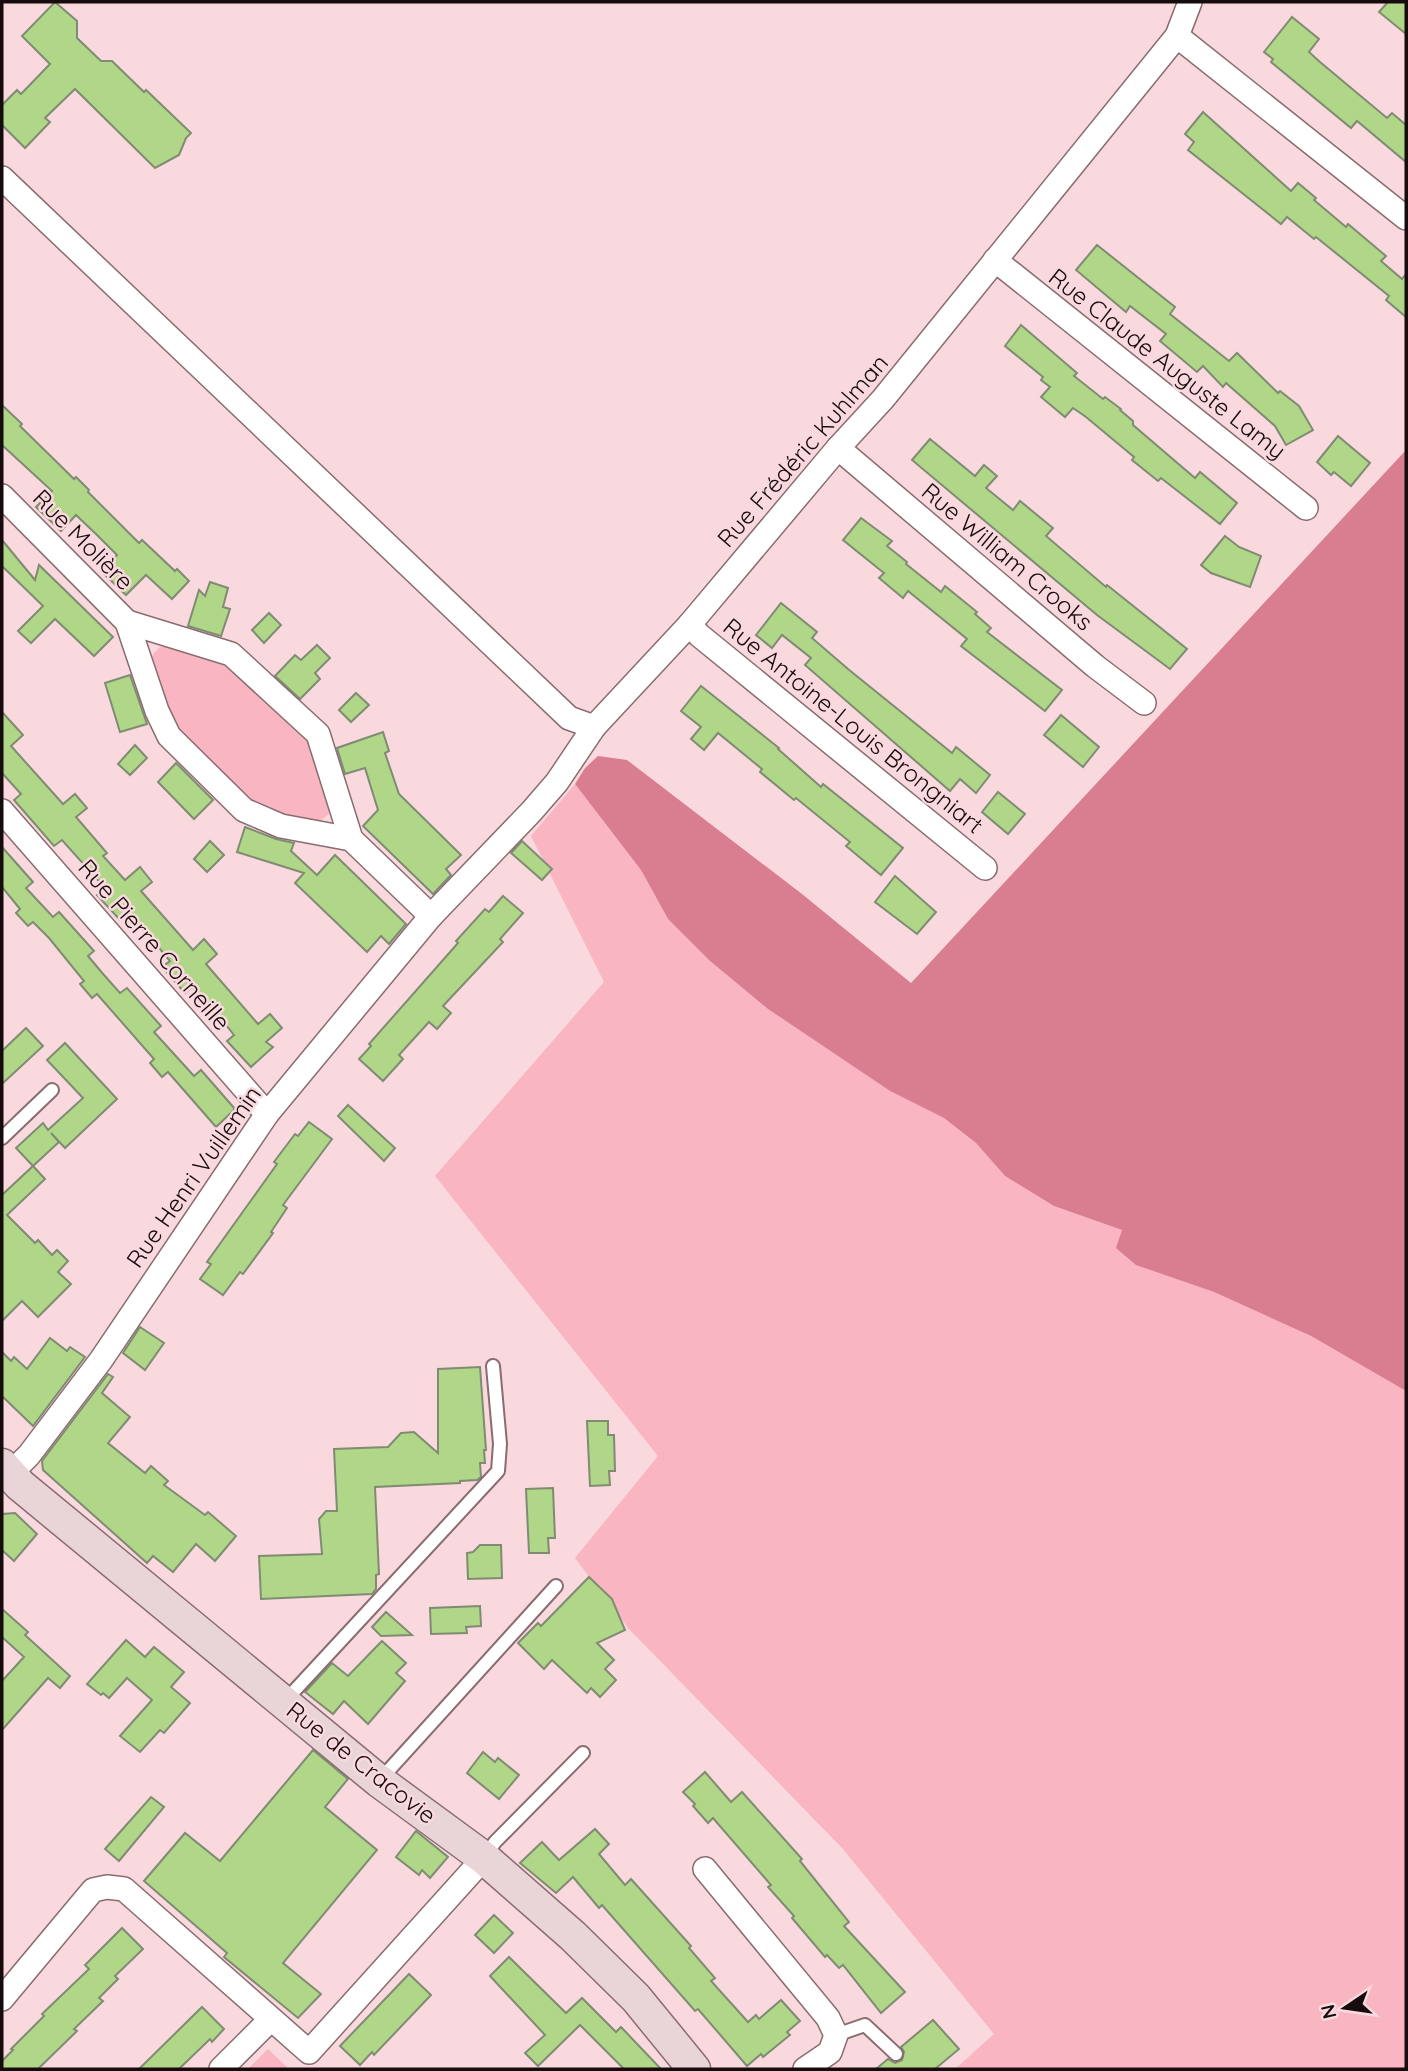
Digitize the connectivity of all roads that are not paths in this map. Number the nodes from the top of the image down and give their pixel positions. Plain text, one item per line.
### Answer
1 (1190, 2) edge
2 (1177, 36) junction
3 (2, 178) edge
4 (1406, 218) edge
5 (995, 260) junction
6 (838, 448) junction
7 (5, 506) edge
8 (1306, 508) dead end
9 (127, 622) junction
10 (690, 624) junction
11 (1144, 703) dead end
12 (594, 727) junction
13 (2, 811) edge
14 (351, 839) junction
15 (985, 867) dead end
16 (431, 916) junction
17 (52, 1090) dead end
18 (267, 1114) junction
19 (2, 1138) edge
20 (494, 1366) dead end
21 (4, 1475) edge
22 (556, 1586) dead end
23 (283, 1702) junction
24 (583, 1753) dead end
25 (379, 1781) junction
26 (484, 1858) junction
27 (705, 1870) dead end
28 (2, 1999) edge
29 (271, 2019) junction
30 (836, 2035) junction
31 (897, 2054) dead end
32 (308, 2061) edge
33 (221, 2069) edge
34 (694, 2069) edge
35 (804, 2069) edge

1 - 2 street, Rue Frédéric Kuhlman
2 - 4 street
2 - 5 street, Rue Frédéric Kuhlman
3 - 12 street
5 - 6 street, Rue Frédéric Kuhlman
5 - 8 street, Rue Claude Auguste Lamy
6 - 10 street, Rue Frédéric Kuhlman
6 - 11 street, Rue William Crooks
7 - 9 street, Rue Molière
9 - 14 street, Rue Molière
9 - 14 street, Rue Molière
10 - 12 street, Rue Frédéric Kuhlman
10 - 15 street, Rue Antoine-Louis Brongniart
12 - 16 street, Rue Frédéric Kuhlman
13 - 18 street, Rue Pierre Corneille
14 - 16 street, Rue Molière
16 - 18 street, Rue Henri Vuillemin
17 - 19 lane
18 - 21 street, Rue Henri Vuillemin
20 - 23 lane
21 - 23 street, Rue de Cracovie
22 - 25 lane
23 - 25 street, Rue de Cracovie
24 - 26 lane
25 - 26 street, Rue de Cracovie
26 - 32 street
26 - 34 street, Rue de Cracovie
27 - 30 street
28 - 29 street
29 - 32 street
29 - 33 street
30 - 31 lane
30 - 35 street

